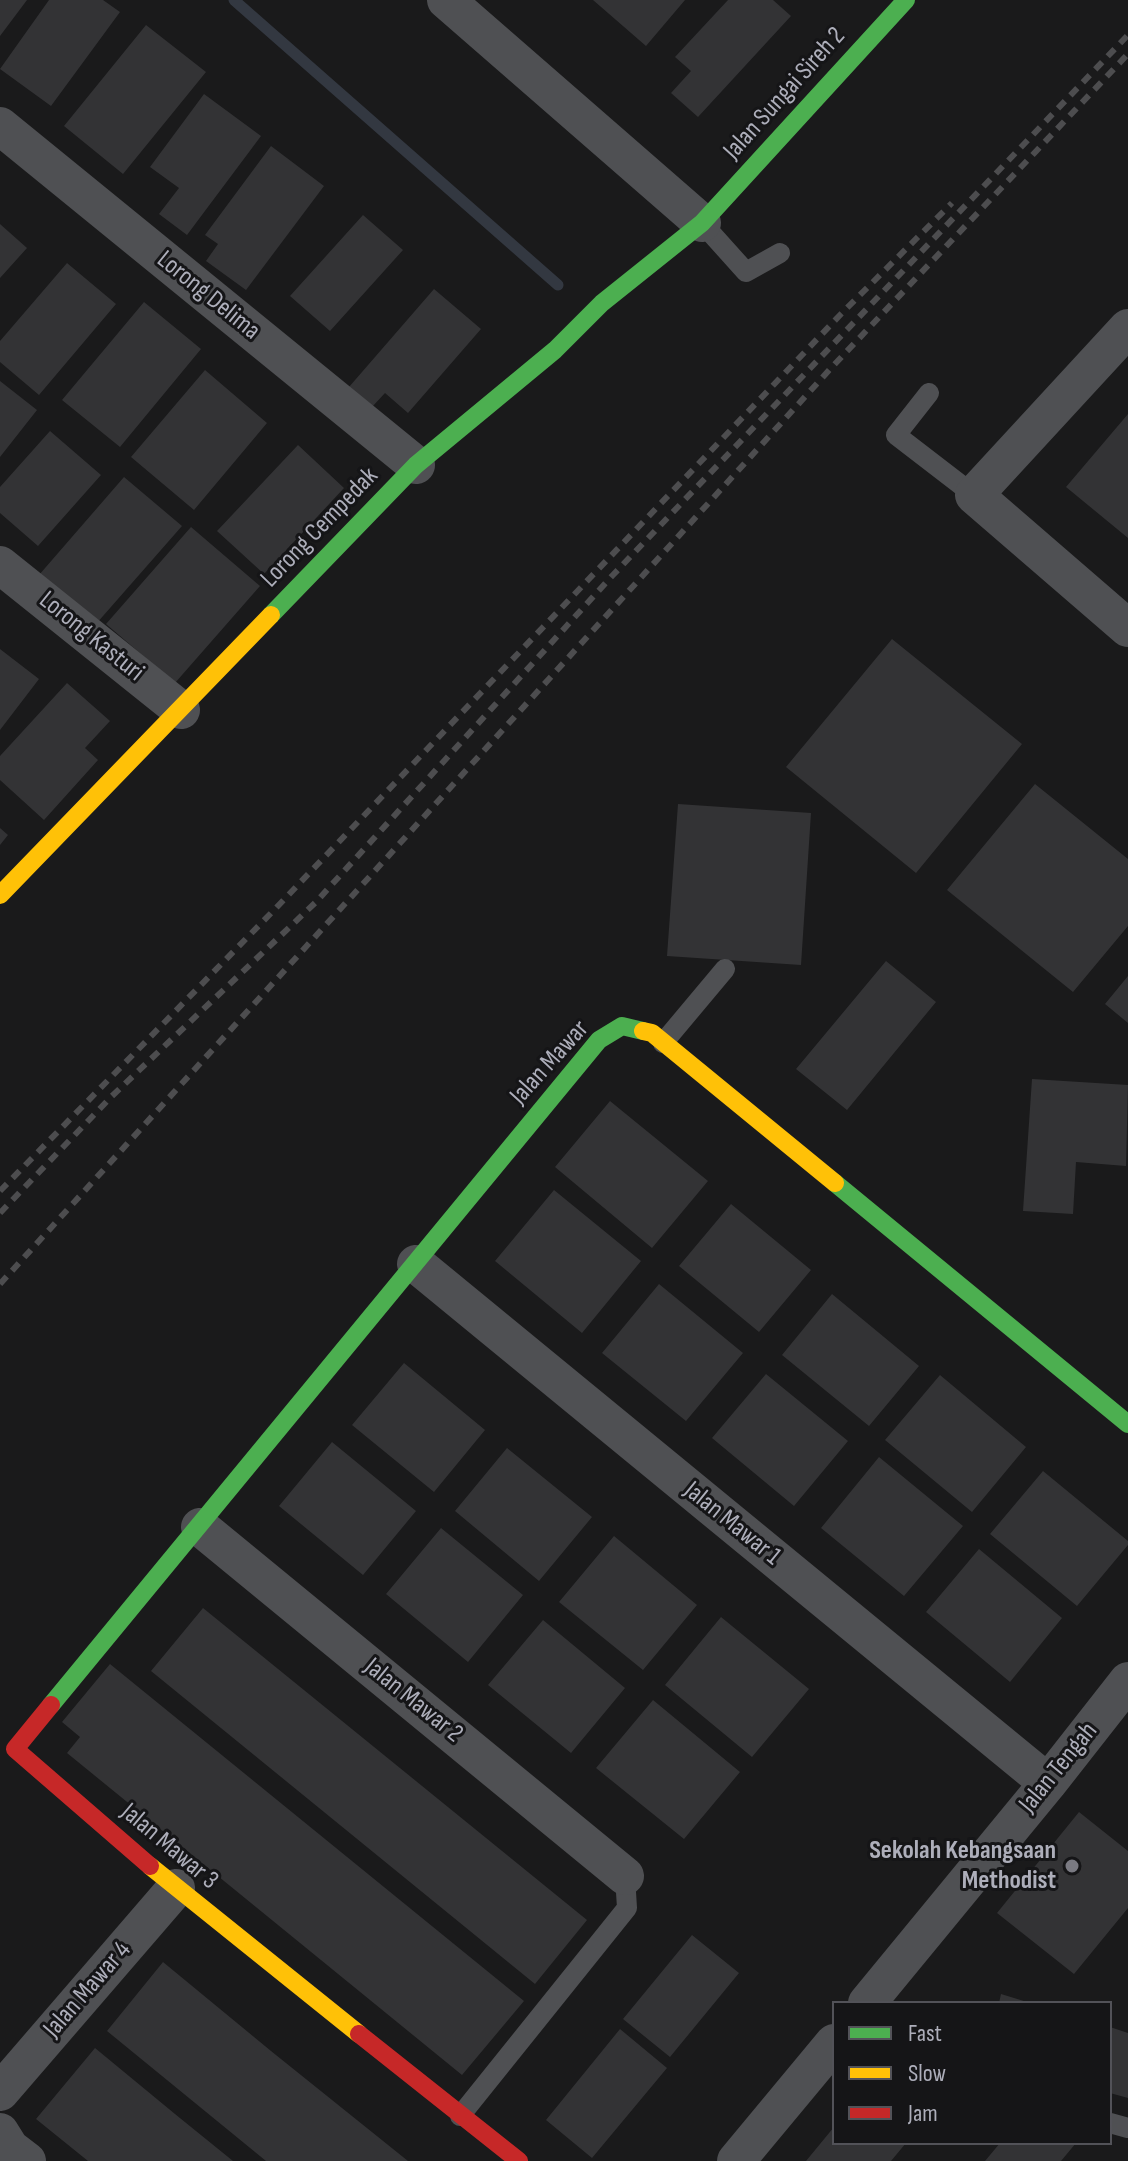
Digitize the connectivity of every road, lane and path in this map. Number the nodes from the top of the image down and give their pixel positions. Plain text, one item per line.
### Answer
1 (446, 0) edge
2 (906, 0) edge
3 (0, 126) edge
4 (702, 223) junction
5 (780, 253) dead end
6 (1128, 328) edge
7 (929, 393) dead end
8 (416, 465) junction
9 (974, 495) junction
10 (0, 565) edge
11 (1128, 628) edge
12 (181, 710) junction
13 (0, 895) edge
14 (725, 969) dead end
15 (663, 1043) junction
16 (416, 1264) junction
17 (1128, 1424) edge
18 (200, 1527) junction
19 (1128, 1681) edge
20 (1048, 1783) junction
21 (625, 1876) joint
22 (176, 1888) junction
23 (869, 2001) edge
24 (832, 2045) edge
25 (0, 2092) edge
26 (460, 2116) junction
27 (0, 2132) edge
28 (27, 2161) edge
29 (519, 2161) edge
30 (736, 2161) edge

1 - 4 street
2 - 4 street, Jalan Sungai Sireh 2
3 - 8 street, Lorong Delima
4 - 5 lane
4 - 8 street, Lorong Cempedak
6 - 9 street
7 - 9 lane
8 - 12 street, Lorong Cempedak
9 - 11 street
10 - 12 street, Lorong Kasturi
12 - 13 street, Lorong Cempedak
14 - 15 lane
15 - 16 street, Jalan Mawar
15 - 17 street, Jalan Mawar
16 - 18 street, Jalan Mawar
16 - 20 street, Jalan Mawar 1
18 - 21 street, Jalan Mawar 2
18 - 22 street, Jalan Mawar 3
19 - 20 street, Jalan Tengah
20 - 23 street, Jalan Tengah
21 - 26 lane
22 - 25 street, Jalan Mawar 4
22 - 26 street, Jalan Mawar 3
24 - 30 street
26 - 29 street, Jalan Mawar 3
27 - 28 street

